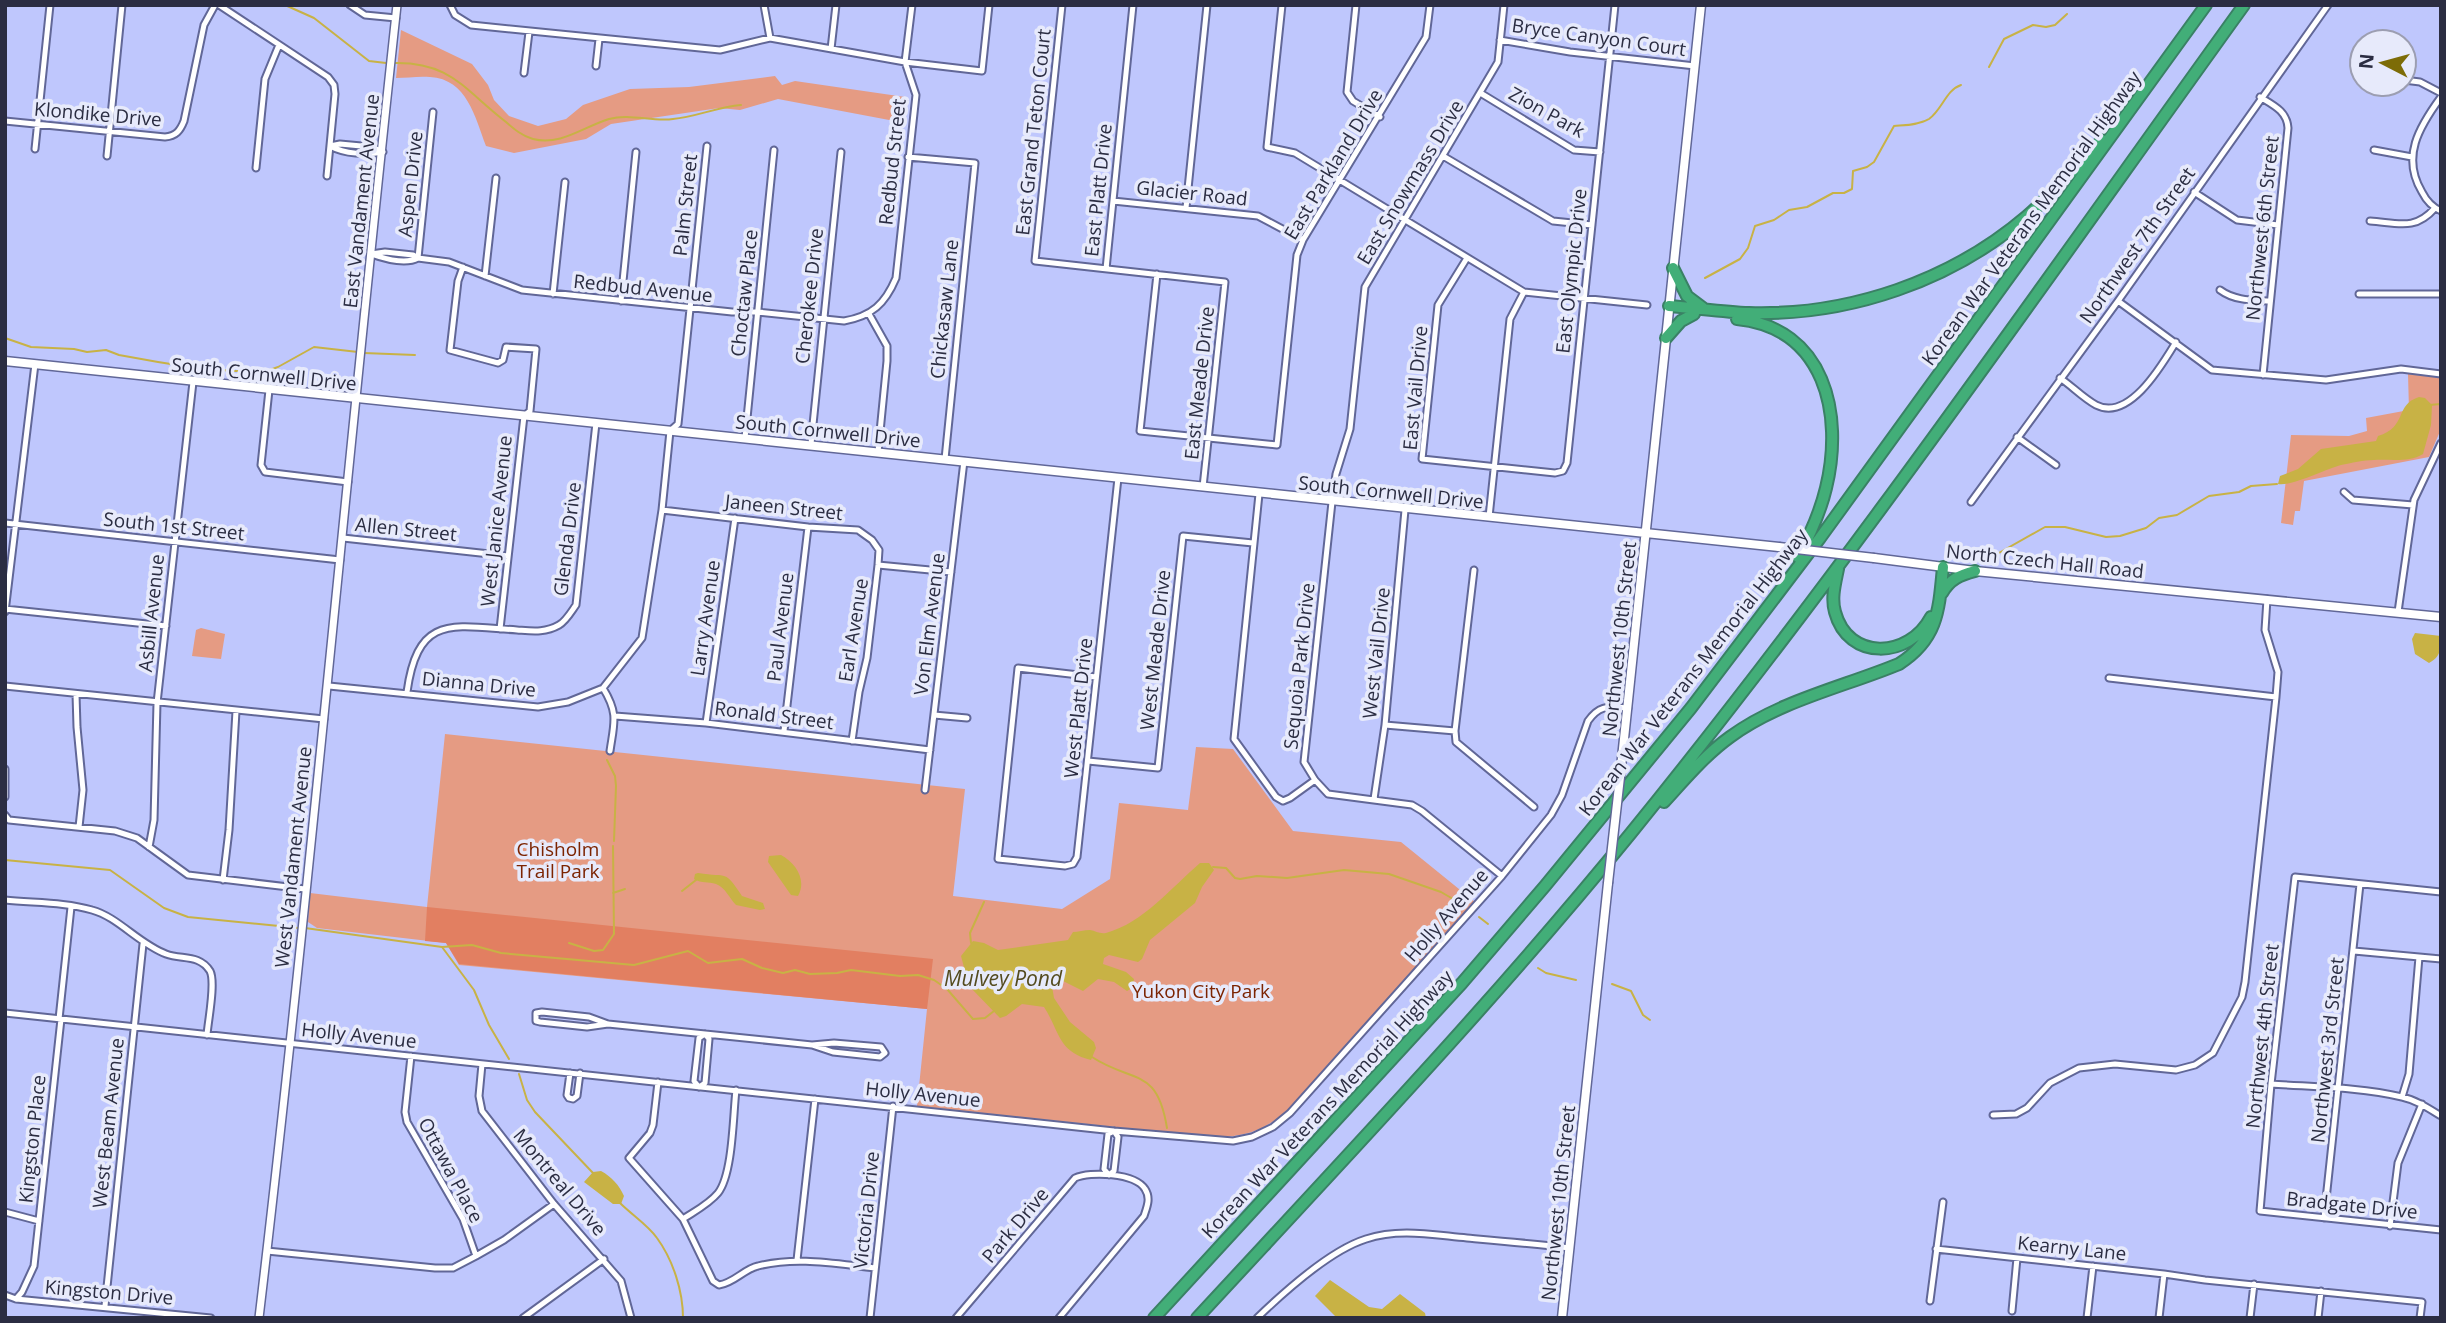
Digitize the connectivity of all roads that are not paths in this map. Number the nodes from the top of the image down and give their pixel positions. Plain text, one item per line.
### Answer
1 (50, 5) edge
2 (122, 5) edge
3 (217, 5) edge
4 (349, 5) edge
5 (397, 5) edge
6 (450, 5) edge
7 (764, 5) edge
8 (836, 5) edge
9 (912, 5) edge
10 (989, 5) edge
11 (1062, 5) edge
12 (1133, 5) edge
13 (1208, 5) edge
14 (1282, 5) edge
15 (1356, 5) edge
16 (1430, 5) edge
17 (1504, 5) edge
18 (1615, 5) edge
19 (1701, 5) edge
20 (2206, 5) edge
21 (2244, 5) edge
22 (2328, 5) edge
23 (396, 19) junction
24 (529, 32) junction
25 (770, 38) junction
26 (598, 39) junction
27 (1500, 40) junction
28 (279, 46) junction
29 (831, 49) junction
30 (1610, 57) junction
31 (905, 62) junction
32 (596, 66) dead end
33 (1695, 66) junction
34 (524, 73) dead end
35 (2418, 82) edge
36 (1482, 94) junction
37 (2441, 95) edge
38 (2260, 97) junction
39 (2134, 104) junction
40 (433, 113) dead end
41 (1380, 117) junction
42 (5, 121) edge
43 (38, 124) junction
44 (109, 132) junction
45 (330, 146) junction
46 (707, 146) dead end
47 (36, 149) dead end
48 (774, 150) dead end
49 (2374, 150) dead end
50 (383, 152) junction
51 (636, 152) dead end
52 (841, 152) dead end
53 (1600, 152) junction
54 (107, 156) dead end
55 (1443, 156) junction
56 (908, 157) junction
57 (2412, 157) junction
58 (256, 168) dead end
59 (327, 176) dead end
60 (496, 178) dead end
61 (1341, 180) junction
62 (565, 182) dead end
63 (2194, 192) junction
64 (1113, 201) junction
65 (1186, 208) junction
66 (2438, 210) edge
67 (1404, 219) junction
68 (2370, 221) dead end
69 (1592, 225) junction
70 (2278, 225) junction
71 (1303, 240) junction
72 (372, 254) junction
73 (418, 258) junction
74 (1467, 258) junction
75 (463, 267) junction
76 (1673, 268) junction
77 (1106, 269) junction
78 (1157, 274) junction
79 (485, 276) junction
80 (1226, 282) joint
81 (2220, 290) dead end
82 (1524, 292) junction
83 (553, 294) junction
84 (2441, 294) edge
85 (2359, 295) dead end
86 (1584, 299) junction
87 (621, 301) junction
88 (2118, 301) junction
89 (2270, 301) junction
90 (1647, 305) dead end
91 (690, 308) junction
92 (1669, 309) junction
93 (1706, 309) junction
94 (758, 312) junction
95 (869, 314) junction
96 (1695, 314) junction
97 (822, 319) junction
98 (1666, 338) junction
99 (2176, 342) junction
100 (5, 361) edge
101 (35, 364) junction
102 (2441, 374) edge
103 (2263, 375) junction
104 (2060, 378) junction
105 (193, 382) junction
106 (269, 390) junction
107 (356, 399) junction
108 (524, 416) junction
109 (596, 423) junction
110 (670, 431) junction
111 (2017, 437) junction
112 (745, 438) junction
113 (1209, 438) junction
114 (2441, 443) edge
115 (811, 444) junction
116 (878, 452) junction
117 (945, 458) junction
118 (964, 461) junction
119 (2056, 465) dead end
120 (1495, 468) junction
121 (1118, 478) junction
122 (348, 482) junction
123 (1203, 487) junction
124 (2344, 492) dead end
125 (1259, 494) junction
126 (1332, 502) junction
127 (1971, 502) dead end
128 (2413, 505) junction
129 (662, 510) junction
130 (1405, 510) junction
131 (1489, 517) junction
132 (735, 518) junction
133 (5, 523) edge
134 (16, 524) junction
135 (808, 527) junction
136 (1647, 534) junction
137 (342, 538) junction
138 (175, 542) junction
139 (1253, 543) junction
140 (508, 556) junction
141 (340, 560) junction
142 (878, 565) junction
143 (1839, 565) junction
144 (1941, 567) junction
145 (1474, 570) dead end
146 (1975, 571) junction
147 (951, 572) junction
148 (1778, 595) junction
149 (1940, 596) junction
150 (2267, 599) junction
151 (5, 610) edge
152 (2398, 612) junction
153 (2441, 617) edge
154 (166, 626) junction
155 (500, 629) junction
156 (1097, 677) junction
157 (2109, 678) dead end
158 (5, 686) edge
159 (329, 686) junction
160 (603, 688) junction
161 (407, 692) junction
162 (76, 694) junction
163 (2276, 697) junction
164 (157, 703) junction
165 (1628, 708) junction
166 (236, 711) junction
167 (934, 715) junction
168 (615, 716) junction
169 (967, 718) dead end
170 (324, 719) junction
171 (706, 723) junction
172 (1385, 725) junction
173 (784, 731) junction
174 (1455, 731) junction
175 (852, 741) junction
176 (930, 750) junction
177 (611, 751) dead end
178 (1088, 761) junction
179 (5, 769) edge
180 (1315, 780) junction
181 (925, 790) dead end
182 (5, 797) edge
183 (1374, 799) junction
184 (1534, 807) dead end
185 (5, 816) edge
186 (79, 827) junction
187 (1627, 838) junction
188 (149, 847) junction
189 (1502, 876) junction
190 (223, 880) junction
191 (2360, 884) junction
192 (305, 889) junction
193 (2441, 892) edge
194 (5, 900) edge
195 (71, 907) junction
196 (144, 944) junction
197 (2354, 951) junction
198 (2419, 957) junction
199 (2441, 959) edge
200 (5, 1013) edge
201 (60, 1019) junction
202 (608, 1024) junction
203 (134, 1028) junction
204 (705, 1034) junction
205 (207, 1035) junction
206 (290, 1044) junction
207 (812, 1045) junction
208 (411, 1056) junction
209 (482, 1064) junction
210 (570, 1073) junction
211 (580, 1073) junction
212 (658, 1082) junction
213 (2271, 1084) junction
214 (699, 1087) junction
215 (2339, 1089) junction
216 (736, 1090) junction
217 (2402, 1097) junction
218 (814, 1099) junction
219 (2422, 1104) junction
220 (893, 1106) junction
221 (1993, 1115) dead end
222 (2441, 1116) edge
223 (1114, 1131) junction
224 (1109, 1175) junction
225 (1943, 1202) dead end
226 (554, 1204) junction
227 (5, 1212) edge
228 (2260, 1212) joint
229 (2324, 1218) junction
230 (683, 1219) junction
231 (39, 1221) junction
232 (2390, 1226) junction
233 (2441, 1230) edge
234 (1570, 1248) junction
235 (1936, 1249) junction
236 (267, 1251) junction
237 (476, 1256) junction
238 (2017, 1258) junction
239 (604, 1259) junction
240 (797, 1259) junction
241 (2093, 1266) junction
242 (875, 1268) junction
243 (2164, 1274) junction
244 (2254, 1284) junction
245 (2321, 1291) junction
246 (5, 1295) edge
247 (16, 1299) junction
248 (1930, 1301) dead end
249 (105, 1306) junction
250 (2012, 1311) dead end
251 (211, 1318) edge
252 (259, 1318) edge
253 (523, 1318) edge
254 (631, 1318) edge
255 (870, 1318) edge
256 (956, 1318) edge
257 (1059, 1318) edge
258 (1154, 1318) edge
259 (1197, 1318) edge
260 (1257, 1318) edge
261 (1562, 1318) edge
262 (2087, 1318) edge
263 (2159, 1318) edge
264 (2250, 1318) edge
265 (2318, 1318) edge
266 (2420, 1318) edge

1 - 43 street
2 - 44 street
3 - 28 street
3 - 44 street, Klondike Drive
4 - 23 street
5 - 23 street, East Vandament Avenue
6 - 24 street
7 - 25 street
8 - 29 street
9 - 31 street, Redbud Street
10 - 31 street
11 - 77 street, East Grand Teton Court
12 - 64 street, East Platt Drive
13 - 65 street
14 - 61 street
15 - 41 street
16 - 41 street, East Parkland Drive
17 - 27 street, East Snowmass Drive
18 - 30 street, East Olympic Drive
19 - 33 main road, Northwest 10th Street
20 - 39 highway, Korean War Veterans Memorial Highway
21 - 143 highway
22 - 38 street, Northwest 7th Street
23 - 50 street, East Vandament Avenue
24 - 26 street
24 - 34 street
25 - 26 street
25 - 29 street
26 - 32 street
27 - 30 street, Bryce Canyon Court
27 - 36 street, East Snowmass Drive
28 - 45 street
28 - 58 street
29 - 31 street
30 - 33 street, Bryce Canyon Court
30 - 53 street, East Olympic Drive
31 - 56 street, Redbud Street
33 - 76 main road, Northwest 10th Street
35 - 37 street
36 - 53 street, Zion Park
36 - 55 street, East Snowmass Drive
37 - 57 street
38 - 63 street, Northwest 7th Street
38 - 70 street, Northwest 6th Street
39 - 93 highway
39 - 148 highway, Korean War Veterans Memorial Highway
40 - 73 street, Aspen Drive
41 - 61 street, East Parkland Drive
42 - 43 street, Klondike Drive
43 - 44 street, Klondike Drive
43 - 47 street
44 - 54 street
45 - 50 street
45 - 59 street
46 - 91 street, Palm Street
48 - 94 street, Choctaw Place
49 - 57 street
50 - 72 street, East Vandament Avenue
51 - 87 street
52 - 97 street, Cherokee Drive
53 - 69 street, East Olympic Drive
55 - 67 street, East Snowmass Drive
55 - 69 street
56 - 95 street, Redbud Street
56 - 117 street, Chickasaw Lane
57 - 66 street
60 - 79 street
61 - 67 street
61 - 71 street, East Parkland Drive
62 - 83 street
63 - 70 street
63 - 88 street, Northwest 7th Street
64 - 65 street, Glacier Road
64 - 77 street, East Platt Drive
65 - 71 street, Glacier Road
66 - 68 street
67 - 74 street
67 - 126 street, East Snowmass Drive
69 - 86 street, East Olympic Drive
70 - 89 street, Northwest 6th Street
71 - 113 street, East Parkland Drive
72 - 73 street, Redbud Avenue
72 - 107 street, East Vandament Avenue
73 - 75 street, Redbud Avenue
74 - 82 street
74 - 120 street, East Vail Drive
75 - 79 street, Redbud Avenue
75 - 108 street, West Janice Avenue
76 - 92 main road, Northwest 10th Street
76 - 93 highway
77 - 78 street, East Platt Drive
78 - 80 street, East Platt Drive
78 - 113 street
79 - 83 street, Redbud Avenue
80 - 113 street, East Meade Drive
81 - 89 street
82 - 86 street
82 - 120 street
83 - 87 street, Redbud Avenue
84 - 85 street
86 - 90 street
86 - 120 street, East Olympic Drive
87 - 91 street, Redbud Avenue
88 - 99 street
88 - 104 street, Northwest 7th Street
89 - 103 street, Northwest 6th Street
91 - 94 street, Redbud Avenue
91 - 110 street, Palm Street
92 - 93 highway
92 - 96 highway
92 - 98 main road, Northwest 10th Street
94 - 97 street, Redbud Avenue
94 - 112 street, Choctaw Place
95 - 97 street, Redbud Avenue
95 - 116 street
96 - 98 highway
96 - 148 highway
97 - 115 street, Cherokee Drive
98 - 136 main road, Northwest 10th Street
99 - 103 street
99 - 104 street
100 - 101 main road, South Cornwell Drive
101 - 105 main road, South Cornwell Drive
101 - 134 street
102 - 103 street
104 - 111 street, Northwest 7th Street
105 - 106 main road, South Cornwell Drive
105 - 138 street, Asbill Avenue
106 - 107 main road, South Cornwell Drive
106 - 122 street
107 - 108 main road, South Cornwell Drive
107 - 122 street, West Vandament Avenue
108 - 109 main road, South Cornwell Drive
108 - 140 street, West Janice Avenue
109 - 110 main road, South Cornwell Drive
109 - 155 street, Glenda Drive
110 - 112 main road, South Cornwell Drive
110 - 129 street
111 - 119 street
111 - 127 street, Northwest 7th Street
112 - 115 main road, South Cornwell Drive
113 - 123 street, East Meade Drive
114 - 128 street
115 - 116 main road, South Cornwell Drive
116 - 117 main road, South Cornwell Drive
117 - 118 main road, South Cornwell Drive
118 - 121 main road, South Cornwell Drive
118 - 147 street, Von Elm Avenue
120 - 131 street
121 - 123 main road, South Cornwell Drive
121 - 156 street, West Platt Drive
122 - 137 street, West Vandament Avenue
123 - 125 main road, South Cornwell Drive
124 - 128 street
125 - 126 main road, South Cornwell Drive
125 - 139 street
126 - 130 main road, South Cornwell Drive
126 - 180 street, Sequoia Park Drive
128 - 152 street
129 - 132 street, Janeen Street
129 - 160 street
130 - 131 main road, South Cornwell Drive
130 - 172 street, West Vail Drive
131 - 136 main road, South Cornwell Drive
132 - 135 street, Janeen Street
132 - 171 street, Larry Avenue
133 - 134 street, South 1st Street
134 - 138 street, South 1st Street
134 - 151 street
135 - 142 street, Janeen Street
135 - 173 street, Paul Avenue
136 - 144 main road, North Czech Hall Road, bridge
136 - 165 main road, Northwest 10th Street
137 - 140 street, Allen Street
137 - 141 street, West Vandament Avenue
138 - 141 street, South 1st Street
138 - 154 street, Asbill Avenue
139 - 178 street, West Meade Drive
139 - 180 street
140 - 155 street, West Janice Avenue
141 - 159 street, West Vandament Avenue
142 - 147 street
142 - 175 street, Earl Avenue
143 - 144 highway
143 - 187 highway
144 - 146 main road, North Czech Hall Road
144 - 149 highway
145 - 174 street
146 - 149 highway
146 - 150 main road, North Czech Hall Road
147 - 167 street, Von Elm Avenue
148 - 258 highway, Korean War Veterans Memorial Highway
149 - 187 highway
150 - 152 main road, North Czech Hall Road
150 - 163 street
151 - 154 street
152 - 153 main road, North Czech Hall Road
154 - 164 street, Asbill Avenue
155 - 161 street, Glenda Drive
156 - 178 street, West Platt Drive
156 - 178 street, West Platt Drive
157 - 163 street
158 - 162 street
159 - 161 street, Dianna Drive
159 - 170 street, West Vandament Avenue
160 - 161 street, Dianna Drive
160 - 168 street
162 - 164 street
162 - 186 street
163 - 221 street
164 - 166 street
164 - 188 street, Asbill Avenue
165 - 189 street, Holly Avenue
165 - 234 main road, Northwest 10th Street, bridge
166 - 170 street
166 - 190 street
167 - 169 street
167 - 176 street, Von Elm Avenue
168 - 171 street, Ronald Street
168 - 177 street
170 - 192 street, West Vandament Avenue
171 - 173 street, Ronald Street
172 - 174 street
172 - 183 street, West Vail Drive
173 - 175 street, Ronald Street
174 - 184 street
175 - 176 street, Ronald Street
176 - 181 street, Von Elm Avenue
179 - 182 street
180 - 183 street
183 - 189 street
185 - 186 street
186 - 188 street
187 - 259 highway
188 - 190 street
189 - 223 street, Holly Avenue
190 - 192 street
191 - 193 street
191 - 197 street, Northwest 3rd Street
191 - 213 street, Northwest 4th Street
192 - 206 street, West Vandament Avenue
194 - 195 street
195 - 196 street
195 - 201 street, Kingston Place
196 - 203 street, West Beam Avenue
196 - 205 street
197 - 198 street
197 - 215 street, Northwest 3rd Street
198 - 199 street
198 - 217 street
200 - 201 street, Holly Avenue
201 - 203 street, Holly Avenue
201 - 231 street, Kingston Place
202 - 202 street
202 - 204 street
203 - 205 street, Holly Avenue
203 - 249 street, West Beam Avenue
204 - 207 street
204 - 214 street
204 - 214 street
205 - 206 street, Holly Avenue
206 - 208 street, Holly Avenue
206 - 236 street, West Vandament Avenue
207 - 207 street
208 - 209 street, Holly Avenue
208 - 237 street, Ottawa Place
209 - 210 street, Holly Avenue
209 - 226 street, Montreal Drive
210 - 211 street, Holly Avenue
210 - 211 street
211 - 212 street, Holly Avenue
212 - 214 street, Holly Avenue
212 - 230 street
213 - 215 street
213 - 228 street, Northwest 4th Street
214 - 216 street, Holly Avenue
215 - 217 street
215 - 229 street, Northwest 3rd Street
216 - 218 street, Holly Avenue
216 - 230 street
217 - 219 street
218 - 220 street, Holly Avenue
218 - 240 street
219 - 222 street
219 - 232 street
220 - 223 street, Holly Avenue
220 - 242 street, Victoria Drive
223 - 224 street
223 - 224 street
224 - 256 street, Park Drive
224 - 257 street
225 - 235 street
226 - 237 street
226 - 239 street, Montreal Drive
227 - 231 street
228 - 229 street, Bradgate Drive
229 - 232 street, Bradgate Drive
230 - 240 street
231 - 247 street, Kingston Place
232 - 233 street, Bradgate Drive
234 - 260 street
234 - 261 main road, Northwest 10th Street
235 - 238 street, Kearny Lane
235 - 248 street
236 - 237 street
236 - 252 street, West Vandament Avenue
238 - 241 street, Kearny Lane
238 - 250 street
239 - 253 street
239 - 254 street, Montreal Drive
240 - 242 street
241 - 243 street, Kearny Lane
241 - 262 street
242 - 255 street, Victoria Drive
243 - 244 street, Kearny Lane
243 - 263 street
244 - 245 street, Kearny Lane
244 - 264 street
245 - 265 street
245 - 266 street, Kearny Lane
246 - 247 street, Kingston Drive
247 - 249 street, Kingston Drive
249 - 251 street, Kingston Drive

